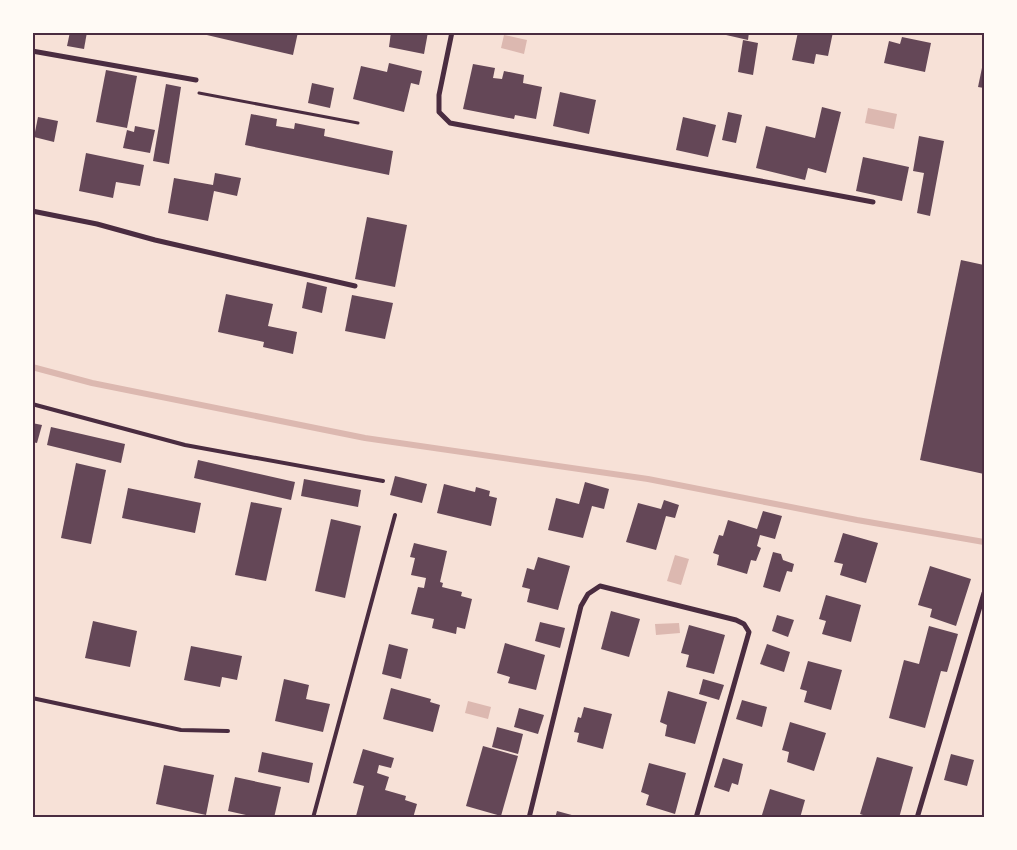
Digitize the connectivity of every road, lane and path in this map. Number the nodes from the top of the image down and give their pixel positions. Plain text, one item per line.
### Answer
1 (452, 32) edge
2 (32, 51) edge
3 (196, 80) dead end
4 (199, 93) dead end
5 (358, 123) dead end
6 (873, 202) dead end
7 (32, 212) edge
8 (355, 286) dead end
9 (32, 404) edge
10 (383, 481) dead end
11 (395, 515) dead end
12 (984, 593) edge
13 (32, 698) edge
14 (228, 731) dead end
15 (313, 818) edge
16 (529, 818) edge
17 (696, 818) edge
18 (918, 818) edge

1 - 6 street
2 - 3 street
4 - 5 path
7 - 8 street
9 - 10 lane
11 - 15 lane
12 - 18 street
13 - 14 lane
16 - 17 street

